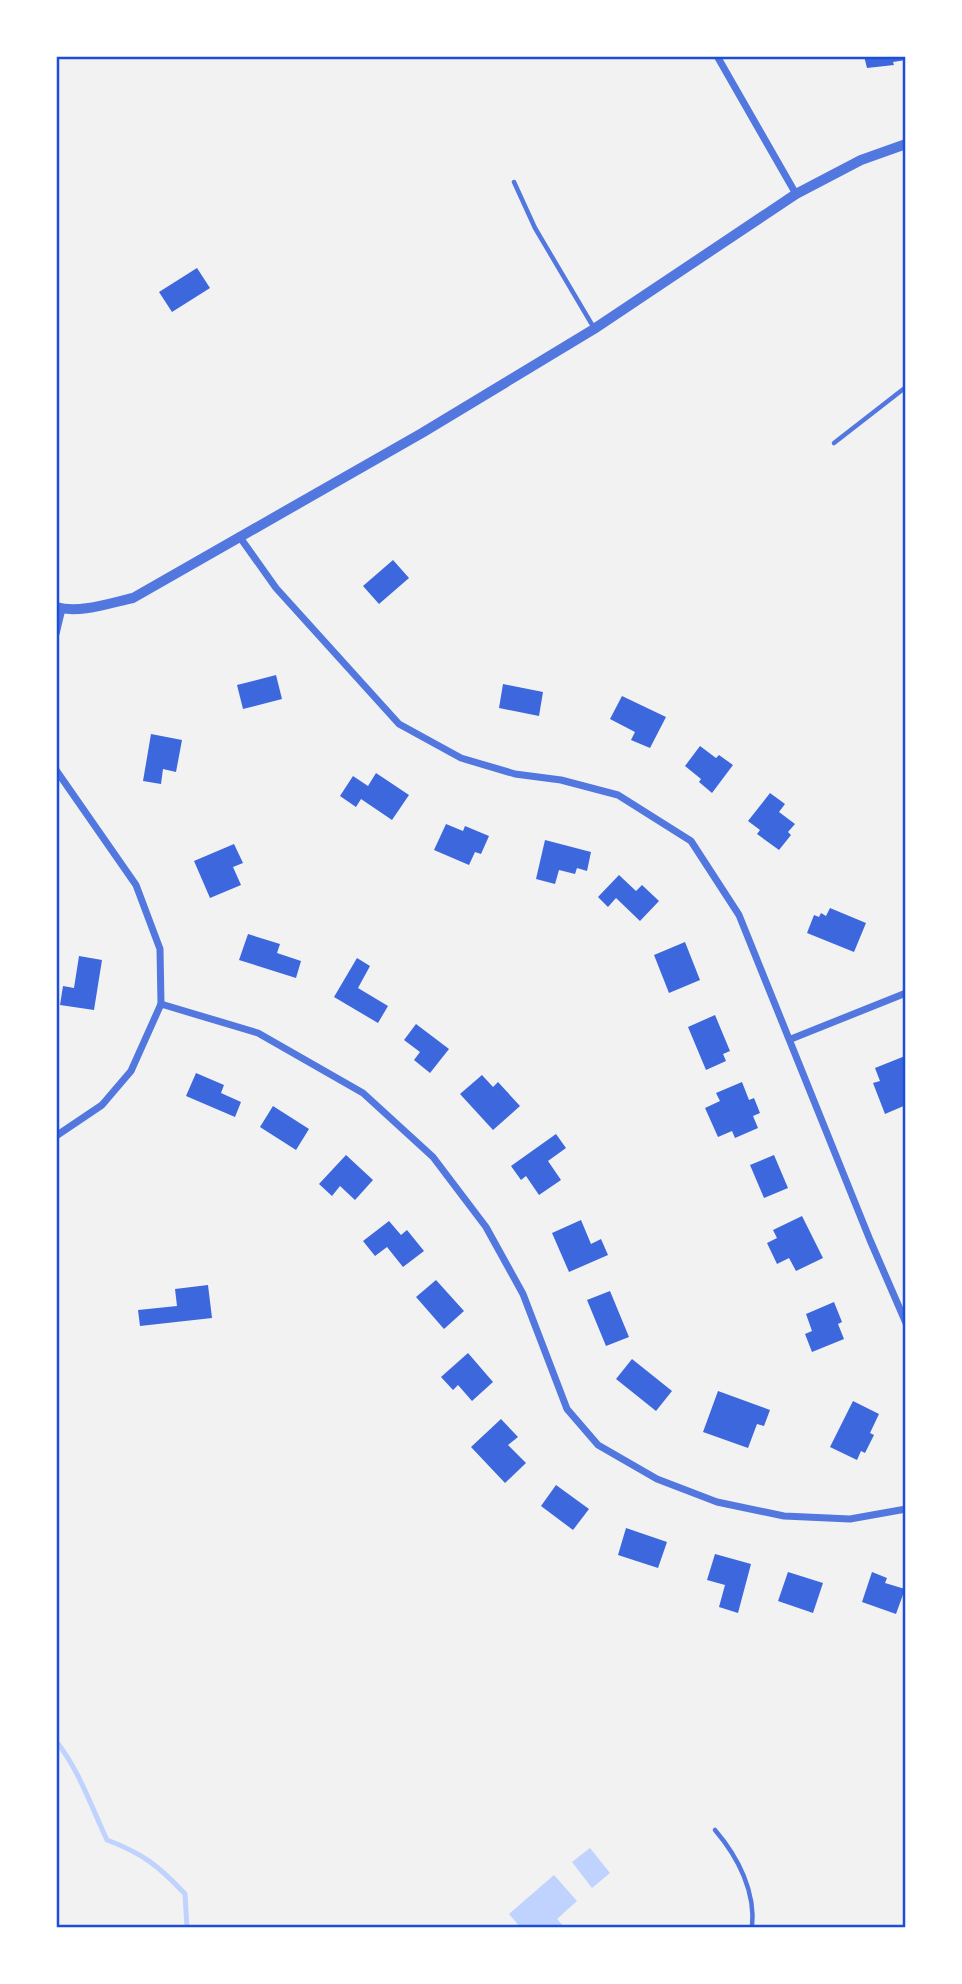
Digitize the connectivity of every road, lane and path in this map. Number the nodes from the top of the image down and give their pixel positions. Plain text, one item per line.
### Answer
1 (716, 56) edge
2 (906, 144) edge
3 (514, 182) dead end
4 (796, 194) junction
5 (594, 329) junction
6 (906, 387) edge
7 (834, 443) dead end
8 (239, 536) junction
9 (59, 608) edge
10 (56, 634) edge
11 (56, 770) edge
12 (906, 993) edge
13 (161, 1004) junction
14 (791, 1040) junction
15 (56, 1136) edge
16 (906, 1324) edge
17 (906, 1509) edge
18 (715, 1830) dead end
19 (752, 1928) edge

1 - 4 street
2 - 4 street
3 - 5 lane
4 - 5 street
5 - 8 street
6 - 7 lane
8 - 9 street
8 - 14 street
9 - 10 street
11 - 13 street
12 - 14 street
13 - 15 street
13 - 17 street
14 - 16 street
18 - 19 lane

